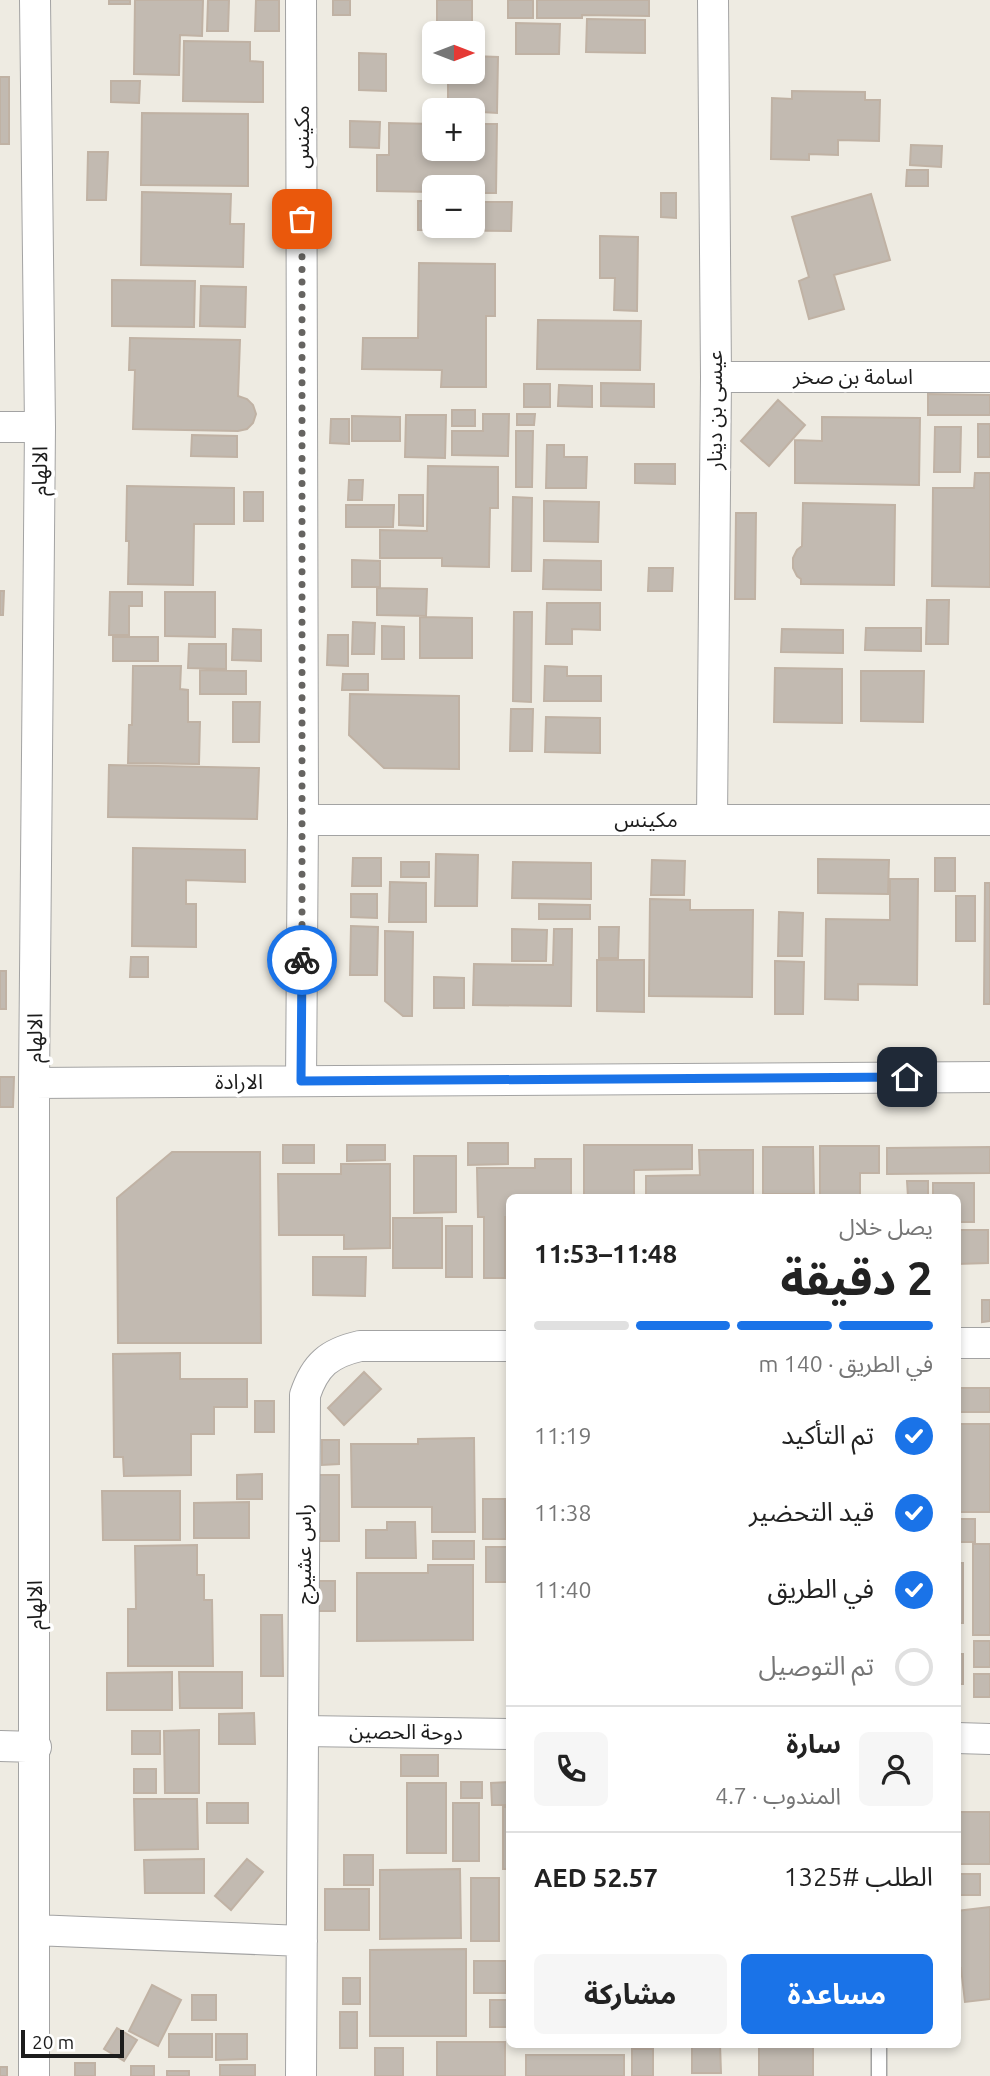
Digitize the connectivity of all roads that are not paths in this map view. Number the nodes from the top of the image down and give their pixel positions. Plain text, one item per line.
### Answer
1 (35, 0) edge
2 (302, 0) edge
3 (713, 0) edge
4 (716, 377) junction
5 (990, 377) edge
6 (0, 427) edge
7 (40, 427) junction
8 (303, 820) junction
9 (712, 820) junction
10 (990, 820) edge
11 (990, 1077) edge
12 (301, 1081) junction
13 (34, 1083) junction
14 (961, 1343) edge
15 (990, 1343) edge
16 (506, 1346) edge
17 (303, 1731) junction
18 (506, 1734) edge
19 (961, 1738) edge
20 (990, 1739) edge
21 (0, 1746) edge
22 (36, 1746) junction
23 (34, 1930) junction
24 (302, 1941) junction
25 (879, 2048) edge
26 (34, 2076) edge
27 (301, 2076) edge
28 (879, 2076) edge

1 - 7 street, الالهام
2 - 8 street, مكينس
3 - 4 street, عيسى بن دينار
4 - 5 street, اسامة بن صخر
4 - 9 street, عيسى بن دينار
6 - 7 street
7 - 13 street, الالهام
8 - 9 street, مكينس
8 - 12 street, مكينس
9 - 10 street, مكينس
11 - 12 street, الارادة
12 - 13 street, الارادة
13 - 22 street, الالهام
14 - 15 street
16 - 17 street, راس عشيرج
17 - 18 street, دوحة الحصين
17 - 24 street, راس عشيرج
19 - 20 street
21 - 22 street
22 - 23 street, الالهام
23 - 24 street
23 - 26 street, الالهام
24 - 27 street, راس عشيرج
25 - 28 lane

